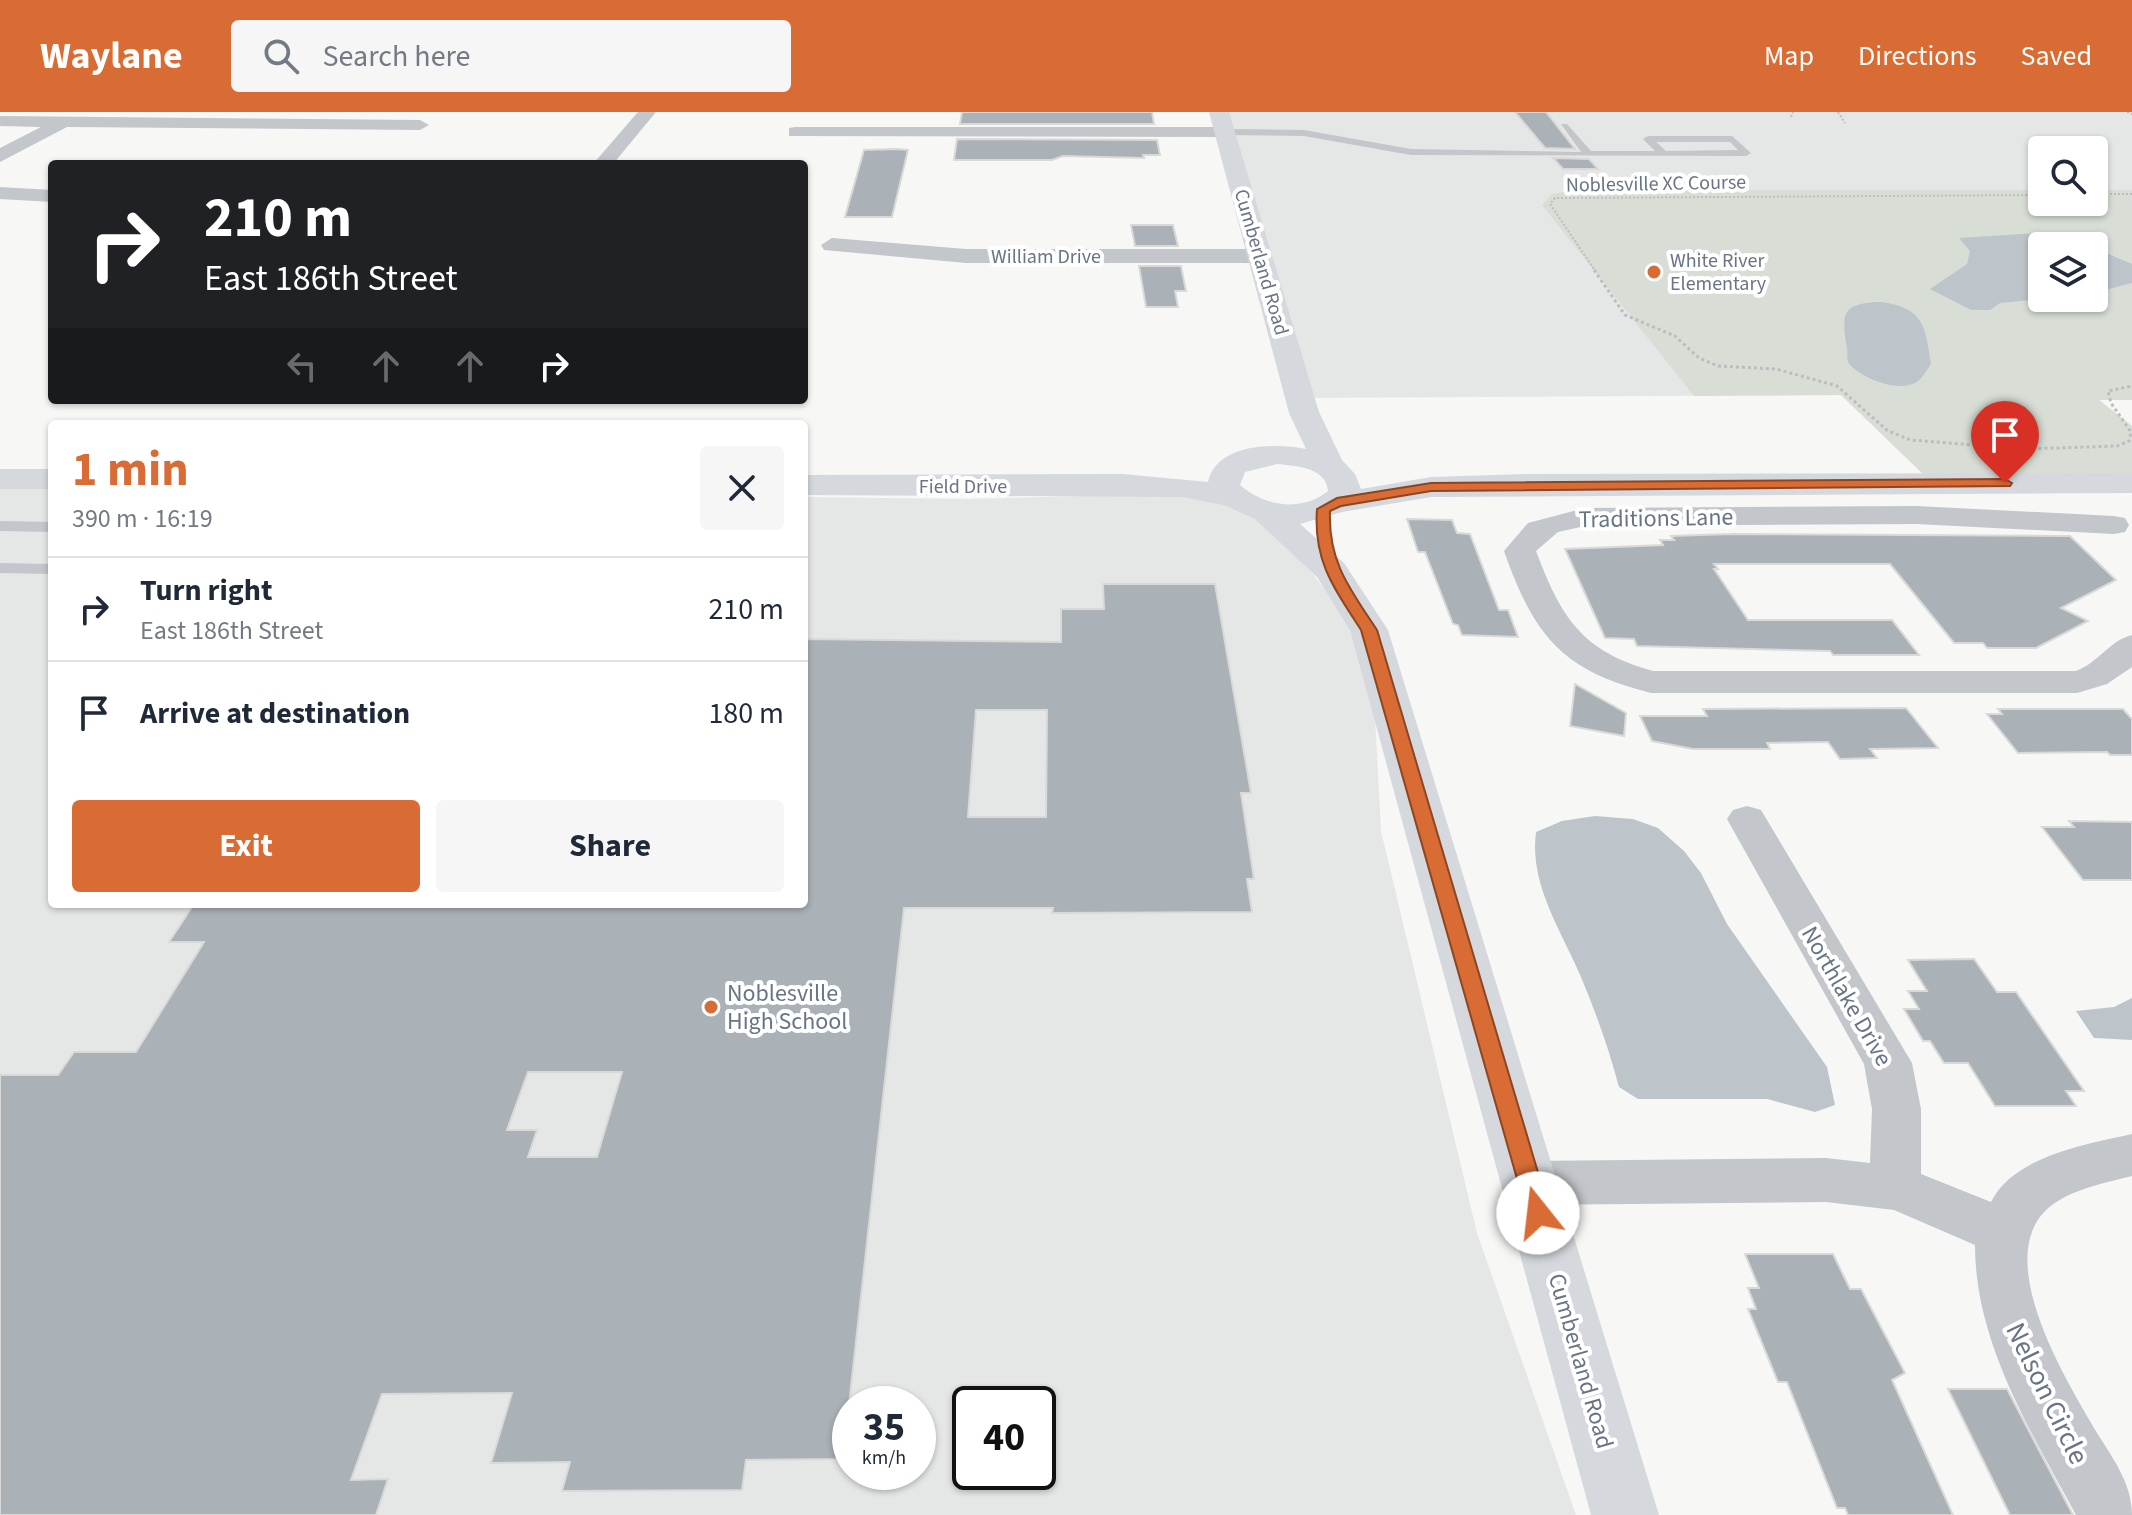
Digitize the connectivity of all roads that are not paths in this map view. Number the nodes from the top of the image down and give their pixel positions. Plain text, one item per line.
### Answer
1 (82, 112) edge
2 (647, 112) edge
3 (0, 121) edge
4 (1222, 122) edge
5 (61, 124) junction
6 (420, 125) dead end
7 (1564, 126) dead end
8 (795, 132) dead end
9 (1587, 153) junction
10 (1663, 153) junction
11 (0, 156) edge
12 (606, 160) edge
13 (0, 193) edge
14 (48, 196) edge
15 (832, 245) dead end
16 (1260, 256) junction
17 (1304, 413) junction
18 (1240, 474) junction
19 (0, 479) edge
20 (48, 479) edge
21 (2069, 483) junction
22 (2132, 483) edge
23 (808, 485) edge
24 (1333, 489) junction
25 (1266, 511) junction
26 (0, 526) edge
27 (48, 527) edge
28 (2123, 532) edge
29 (0, 568) edge
30 (48, 569) edge
31 (1331, 571) junction
32 (2132, 645) edge
33 (1747, 819) dead end
34 (2132, 1155) edge
35 (1529, 1183) junction
36 (1894, 1188) junction
37 (2002, 1232) junction
38 (1625, 1515) edge
39 (2110, 1515) edge

1 - 5 street
2 - 12 street
3 - 5 street
4 - 8 street
4 - 9 lane
4 - 16 street, Cumberland Road
5 - 6 street
5 - 11 street
7 - 9 lane
9 - 10 lane
10 - 10 lane
13 - 14 street
15 - 16 street, William Drive
16 - 17 street, Cumberland Road
17 - 18 street
17 - 24 street, Cumberland Road
18 - 23 street, Field Drive
18 - 24 street
18 - 25 street
19 - 20 street
21 - 22 street
21 - 24 street
21 - 28 street
24 - 25 street
24 - 31 street, Cumberland Road
25 - 31 street, Cumberland Road
26 - 27 lane
28 - 32 street, Traditions Lane
29 - 30 lane
31 - 35 street, Cumberland Road
33 - 36 street, Northlake Drive
34 - 37 street
35 - 36 street
35 - 38 street, Cumberland Road
36 - 37 street
37 - 39 street, Nelson Circle

